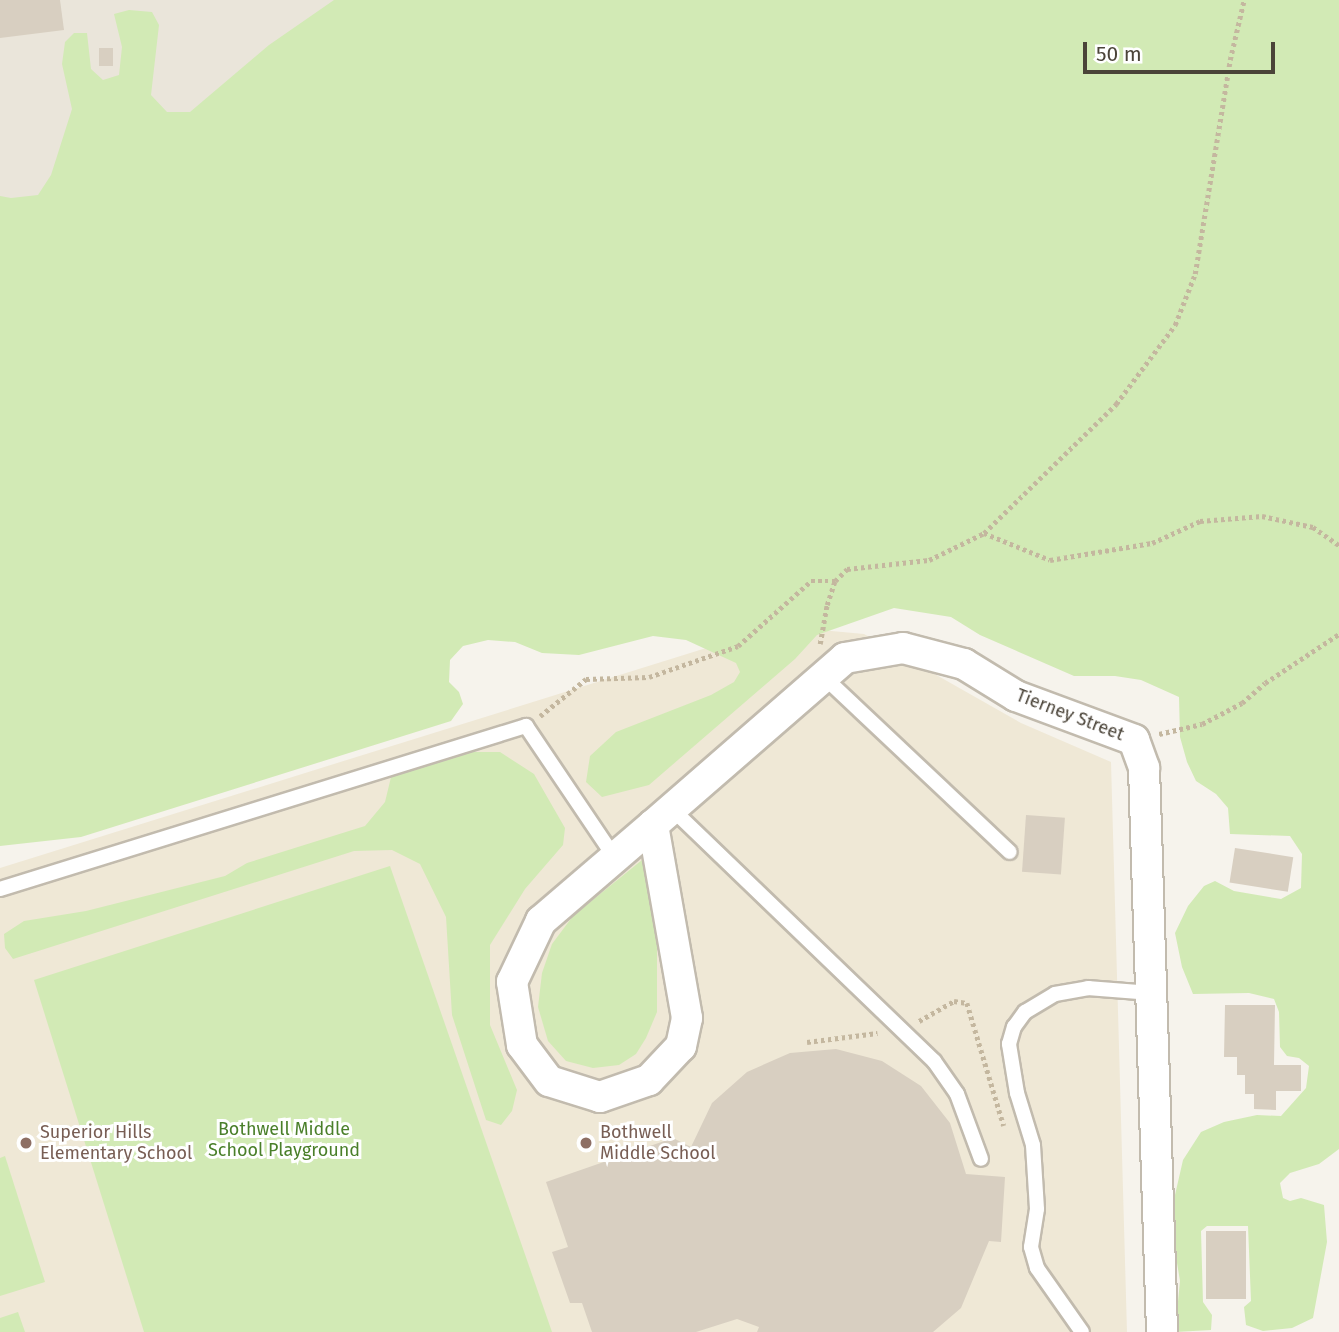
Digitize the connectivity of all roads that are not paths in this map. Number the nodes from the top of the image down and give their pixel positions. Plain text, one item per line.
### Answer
1 (824, 677) junction
2 (662, 817) junction
3 (1010, 852) dead end
4 (615, 858) junction
5 (0, 889) edge
6 (1151, 993) junction
7 (982, 1159) dead end
8 (1082, 1332) edge
9 (1162, 1332) edge

1 - 2 street, Tierney Street
1 - 3 lane
1 - 6 street, Tierney Street
2 - 4 street, Tierney Street
2 - 4 street, Tierney Street
2 - 7 lane
4 - 5 lane
6 - 8 lane
6 - 9 street, Tierney Street

